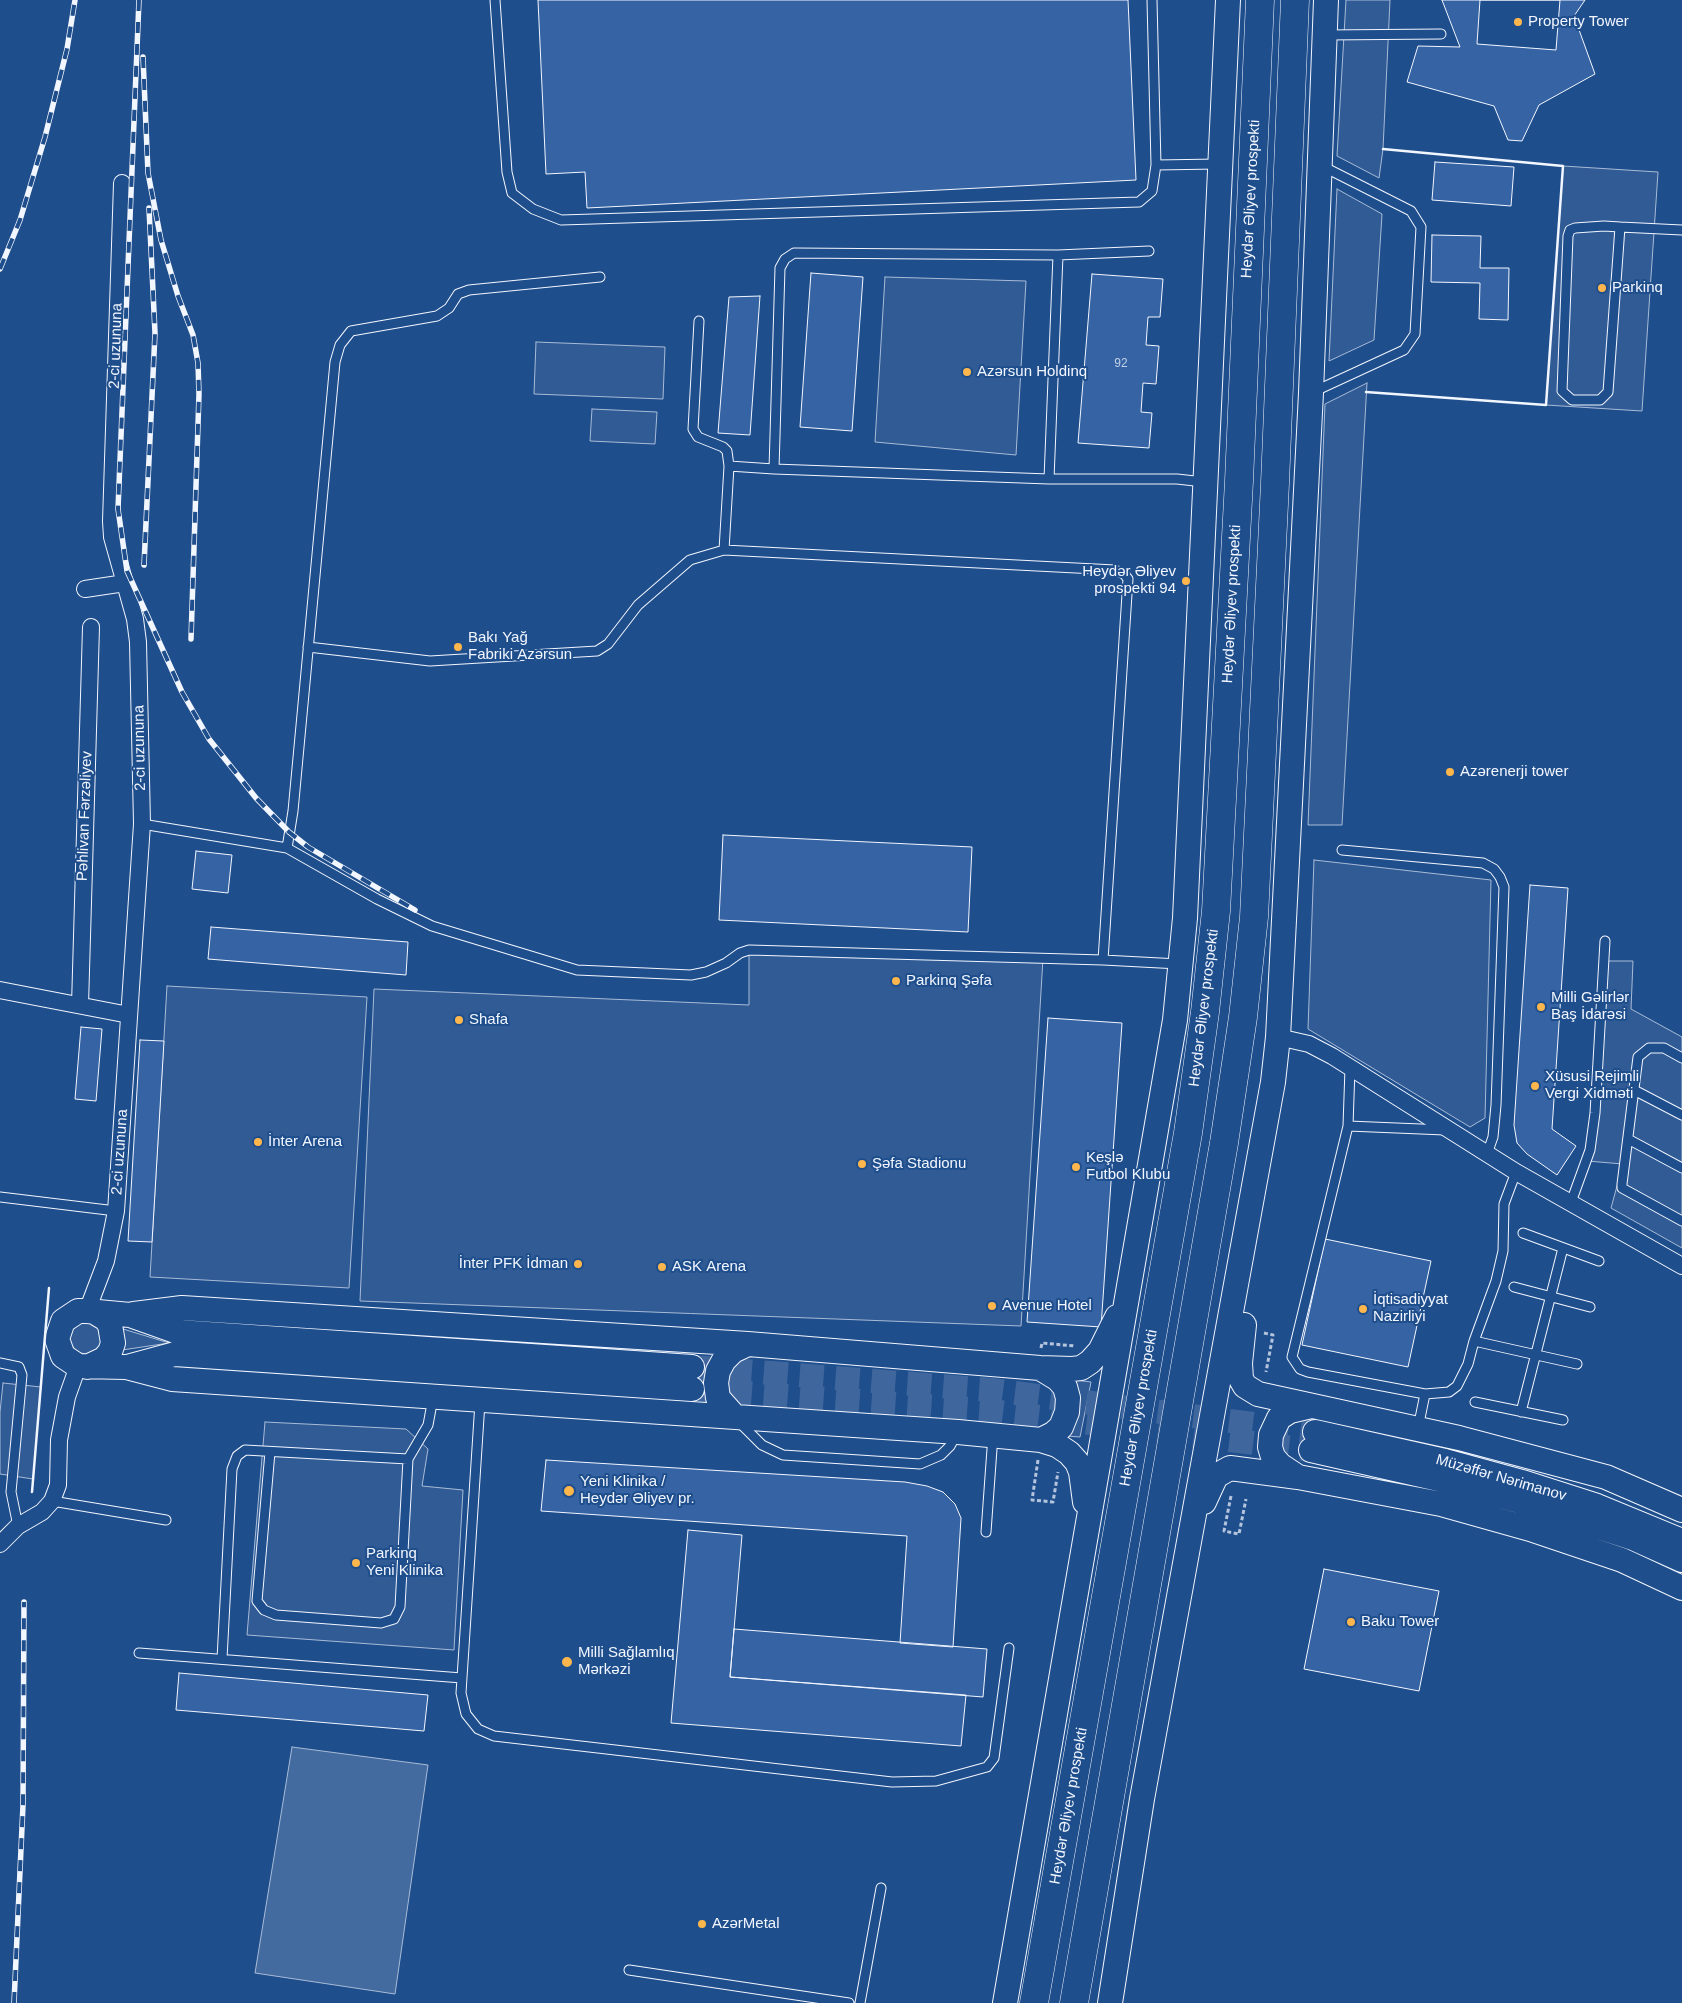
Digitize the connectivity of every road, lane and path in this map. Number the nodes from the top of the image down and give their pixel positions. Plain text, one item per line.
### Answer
1 (495, 0) edge
2 (1152, 0) edge
3 (1228, 0) edge
4 (1260, 0) edge
5 (1295, 0) edge
6 (1326, 0) edge
7 (1441, 34) dead end
8 (1325, 35) junction
9 (1156, 164) junction
10 (1221, 164) junction
11 (1318, 164) junction
12 (122, 183) dead end
13 (1620, 227) junction
14 (1682, 230) edge
15 (1150, 251) dead end
16 (1058, 255) junction
17 (600, 277) dead end
18 (699, 321) dead end
19 (1310, 393) junction
20 (729, 466) junction
21 (774, 468) junction
22 (1049, 478) junction
23 (1207, 482) junction
24 (724, 550) junction
25 (125, 583) junction
26 (86, 589) dead end
27 (91, 627) dead end
28 (308, 647) junction
29 (142, 824) junction
30 (287, 848) junction
31 (1342, 850) dead end
32 (1605, 941) dead end
33 (1103, 960) junction
34 (1180, 964) junction
35 (0, 990) edge
36 (80, 1005) junction
37 (130, 1015) junction
38 (1278, 1037) junction
39 (1682, 1058) edge
40 (1350, 1068) junction
41 (1274, 1082) junction
42 (1634, 1090) junction
43 (1682, 1115) edge
44 (1348, 1126) junction
45 (1448, 1130) junction
46 (1628, 1139) junction
47 (1487, 1154) junction
48 (1682, 1168) edge
49 (1516, 1172) junction
50 (0, 1198) edge
51 (1570, 1205) junction
52 (116, 1211) junction
53 (1682, 1221) edge
54 (1523, 1234) dead end
55 (1563, 1248) junction
56 (1599, 1262) dead end
57 (1682, 1266) edge
58 (1514, 1287) dead end
59 (1130, 1288) junction
60 (1551, 1295) junction
61 (1590, 1307) dead end
62 (92, 1312) junction
63 (130, 1315) junction
64 (1273, 1335) dead end
65 (1474, 1341) junction
66 (1042, 1343) dead end
67 (748, 1344) junction
68 (1076, 1346) dead end
69 (1535, 1354) junction
70 (0, 1363) edge
71 (1577, 1364) dead end
72 (83, 1366) junction
73 (126, 1367) junction
74 (1040, 1368) junction
75 (1266, 1372) dead end
76 (1426, 1394) junction
77 (433, 1396) junction
78 (480, 1399) junction
79 (1475, 1402) dead end
80 (1315, 1405) junction
81 (1521, 1412) junction
82 (734, 1416) junction
83 (1563, 1420) dead end
84 (1418, 1429) junction
85 (958, 1432) junction
86 (993, 1435) junction
87 (1042, 1440) junction
88 (270, 1452) junction
89 (408, 1459) junction
90 (1059, 1468) dead end
91 (1298, 1477) junction
92 (1232, 1494) dead end
93 (1246, 1499) dead end
94 (52, 1501) junction
95 (1682, 1510) edge
96 (166, 1520) dead end
97 (1088, 1523) junction
98 (18, 1526) junction
99 (1192, 1529) junction
100 (986, 1532) dead end
101 (1682, 1540) edge
102 (0, 1544) edge
103 (1682, 1560) edge
104 (1682, 1588) edge
105 (1009, 1648) dead end
106 (139, 1653) dead end
107 (222, 1660) junction
108 (462, 1678) junction
109 (881, 1888) dead end
110 (629, 1970) dead end
111 (849, 2003) edge
112 (860, 2003) edge
113 (1005, 2003) edge
114 (1034, 2003) edge
115 (1074, 2003) edge
116 (1110, 2003) edge

1 - 9 lane
2 - 9 lane
3 - 10 main road
4 - 114 highway, Heydər Əliyev prospekti
5 - 115 highway
6 - 8 main road
7 - 8 lane
8 - 11 main road
9 - 10 lane
10 - 23 main road
11 - 19 main road
11 - 19 lane
12 - 25 street, 2-ci uzununa
13 - 13 lane
13 - 14 lane
15 - 16 lane
16 - 21 lane
16 - 22 lane
17 - 28 lane
18 - 20 lane
19 - 38 main road
20 - 21 lane
20 - 24 lane
21 - 22 lane
22 - 23 lane
23 - 34 main road
24 - 28 lane
24 - 33 lane
25 - 26 street
25 - 29 street, 2-ci uzununa
27 - 36 street, Pəhlivan Fərzəliyev
28 - 30 lane
29 - 30 lane
29 - 37 street, 2-ci uzununa
30 - 33 lane
31 - 47 lane
32 - 51 lane
33 - 34 lane
34 - 59 main road
35 - 36 street
36 - 37 street
37 - 52 street, 2-ci uzununa
38 - 40 street
38 - 41 main road
39 - 42 lane
40 - 44 lane
40 - 45 street
41 - 80 main road
41 - 99 main road
42 - 43 lane
42 - 46 lane
44 - 45 lane
44 - 76 lane
45 - 47 street
46 - 48 lane
46 - 53 lane
47 - 49 street
49 - 51 street
49 - 65 lane
50 - 52 lane
51 - 57 street
52 - 62 street, 2-ci uzununa
54 - 55 lane
55 - 56 lane
55 - 60 lane
58 - 60 lane
59 - 74 main road
59 - 97 main road
60 - 61 lane
60 - 69 lane
62 - 63 main road
62 - 72 main road
62 - 72 main road
63 - 67 main road
63 - 73 main road
64 - 75 path
65 - 69 lane
65 - 76 lane
66 - 68 path
67 - 74 main road
67 - 82 main road
69 - 71 lane
69 - 81 lane
70 - 98 lane
72 - 73 main road
72 - 94 street
73 - 77 main road
74 - 87 main road
76 - 84 lane
77 - 78 main road
77 - 89 lane
78 - 82 main road
78 - 108 lane
79 - 81 lane
80 - 84 main road
80 - 91 main road
81 - 83 lane
82 - 85 main road
82 - 85 lane
84 - 95 main road
85 - 86 main road
86 - 87 main road
86 - 100 lane
87 - 90 path
87 - 97 main road
88 - 89 lane
88 - 89 lane
88 - 107 lane
91 - 99 main road
91 - 104 main road
92 - 93 path
94 - 96 lane
94 - 98 street
97 - 113 main road
98 - 102 street
99 - 116 main road
101 - 103 main road, Müzəffər Nərimanov
105 - 108 lane
106 - 107 lane
107 - 108 lane
109 - 112 lane
110 - 111 lane

